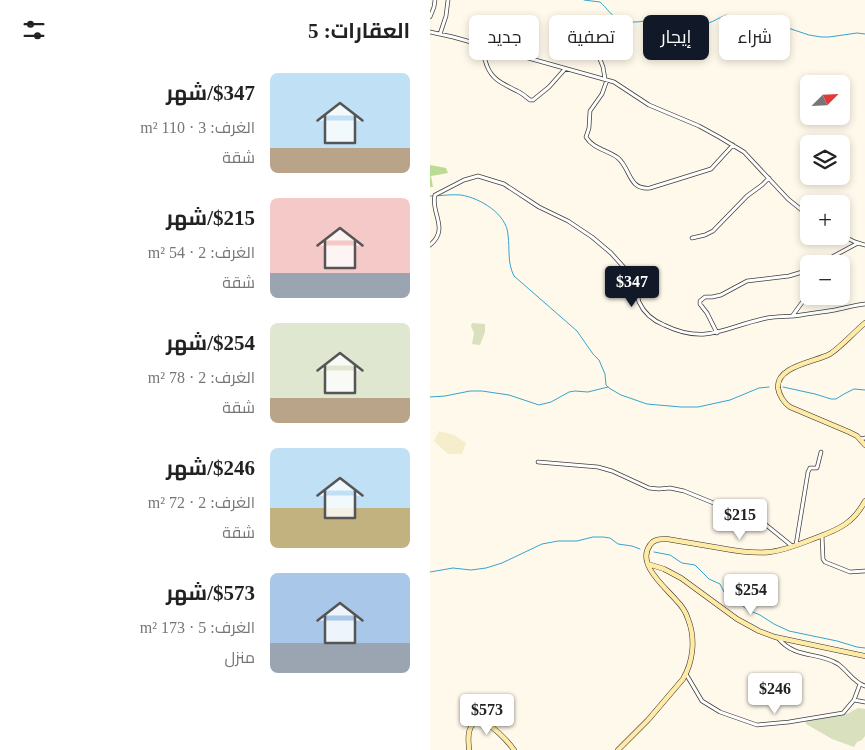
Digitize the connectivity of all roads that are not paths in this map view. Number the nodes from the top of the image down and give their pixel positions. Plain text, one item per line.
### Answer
1 (435, 0) edge
2 (448, 0) edge
3 (430, 17) edge
4 (430, 32) edge
5 (440, 34) junction
6 (469, 42) edge
7 (485, 60) edge
8 (534, 60) edge
9 (600, 60) edge
10 (565, 69) junction
11 (606, 80) junction
12 (733, 145) junction
13 (769, 178) junction
14 (800, 209) edge
15 (692, 238) dead end
16 (850, 239) edge
17 (858, 243) junction
18 (430, 245) edge
19 (865, 245) edge
20 (836, 255) edge
21 (800, 272) edge
22 (865, 304) edge
23 (801, 305) edge
24 (793, 316) junction
25 (865, 323) edge
26 (717, 333) junction
27 (863, 438) edge
28 (865, 445) edge
29 (821, 452) dead end
30 (538, 462) dead end
31 (865, 501) edge
32 (822, 535) junction
33 (794, 546) junction
34 (648, 564) junction
35 (865, 571) edge
36 (778, 638) junction
37 (865, 656) edge
38 (686, 674) junction
39 (860, 684) junction
40 (865, 686) edge
41 (854, 700) junction
42 (865, 702) edge
43 (469, 750) edge
44 (514, 750) edge
45 (618, 750) edge

1 - 3 street
2 - 5 street
4 - 5 street
5 - 6 street
7 - 10 street
8 - 10 street
9 - 11 street
10 - 11 street
11 - 12 street
11 - 12 street
12 - 13 street
13 - 14 street
13 - 15 street
16 - 17 street
17 - 19 street
17 - 20 street
18 - 26 street
21 - 26 street
22 - 24 street
23 - 24 street
24 - 26 street
25 - 27 street
27 - 28 street
29 - 33 street
30 - 33 street
31 - 32 street
32 - 33 street
32 - 35 street
33 - 34 street
34 - 36 street
34 - 38 street
36 - 37 street
36 - 39 street
38 - 41 street
38 - 45 street
39 - 40 street
39 - 41 street
41 - 42 street
43 - 44 street

